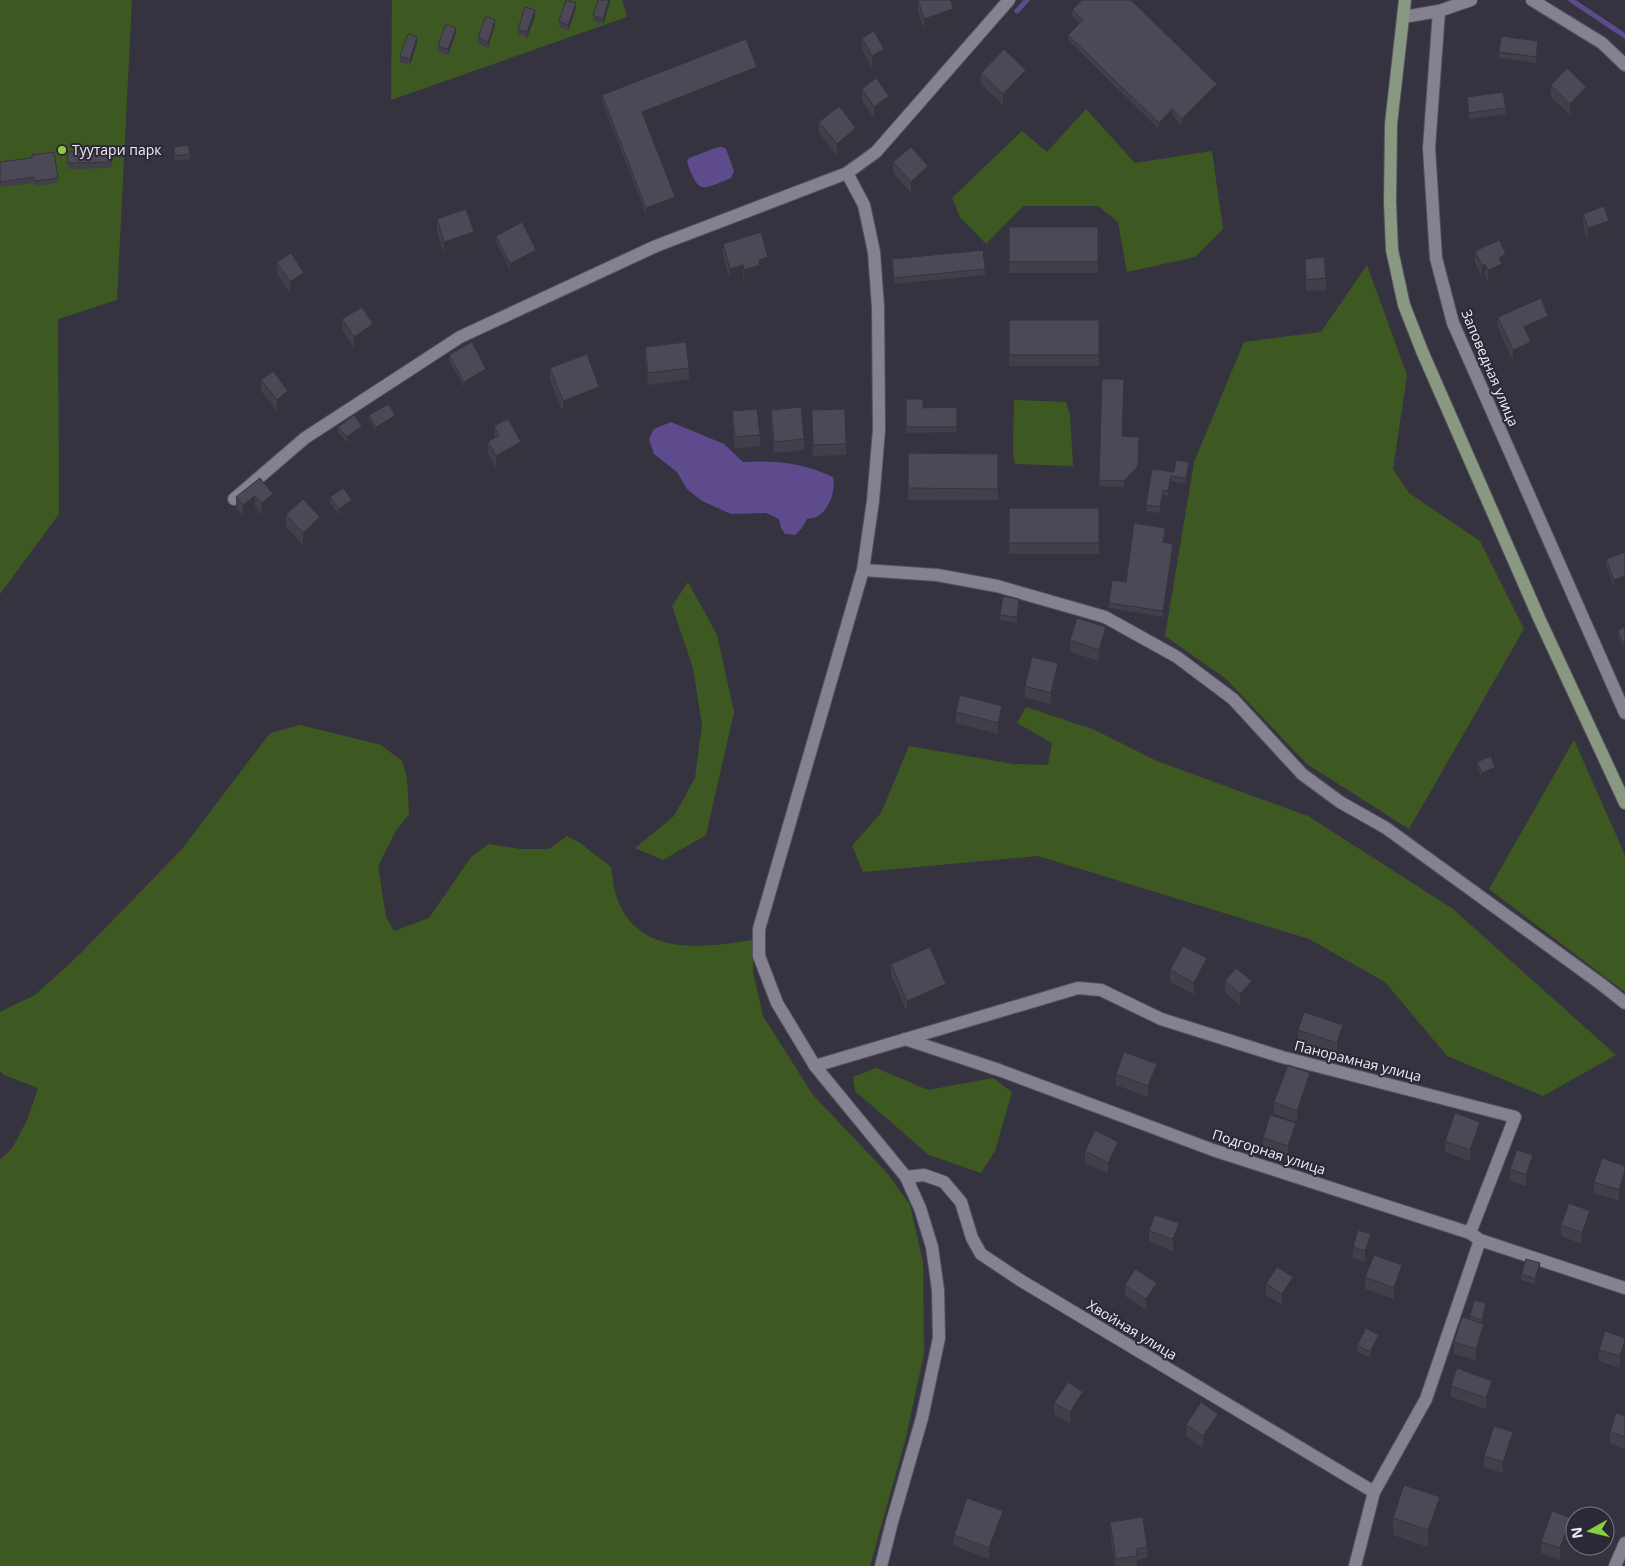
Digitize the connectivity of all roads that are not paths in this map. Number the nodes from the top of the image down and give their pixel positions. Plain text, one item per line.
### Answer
1 (1009, 0) edge
2 (1405, 0) edge
3 (1471, 0) edge
4 (1532, 0) edge
5 (1439, 11) junction
6 (1403, 17) junction
7 (1625, 65) edge
8 (847, 173) junction
9 (234, 499) dead end
10 (864, 570) junction
11 (1625, 713) edge
12 (1625, 802) edge
13 (1625, 1003) edge
14 (905, 1039) junction
15 (815, 1066) junction
16 (906, 1177) junction
17 (1475, 1236) junction
18 (1625, 1288) edge
19 (1374, 1492) junction
20 (1625, 1543) edge
21 (880, 1566) edge
22 (1355, 1566) edge
23 (1615, 1566) edge

1 - 8 street
2 - 6 street
3 - 5 street
4 - 7 street
5 - 6 street
5 - 11 street, Заповедная улица
6 - 12 street
8 - 9 street
8 - 10 street
10 - 13 street
10 - 15 street
14 - 15 street
14 - 17 street, Подгорная улица
14 - 17 street, Панорамная улица
15 - 16 street
16 - 19 street, Хвойная улица
16 - 21 street
17 - 18 street, Подгорная улица
17 - 19 street
19 - 22 street
20 - 23 street

